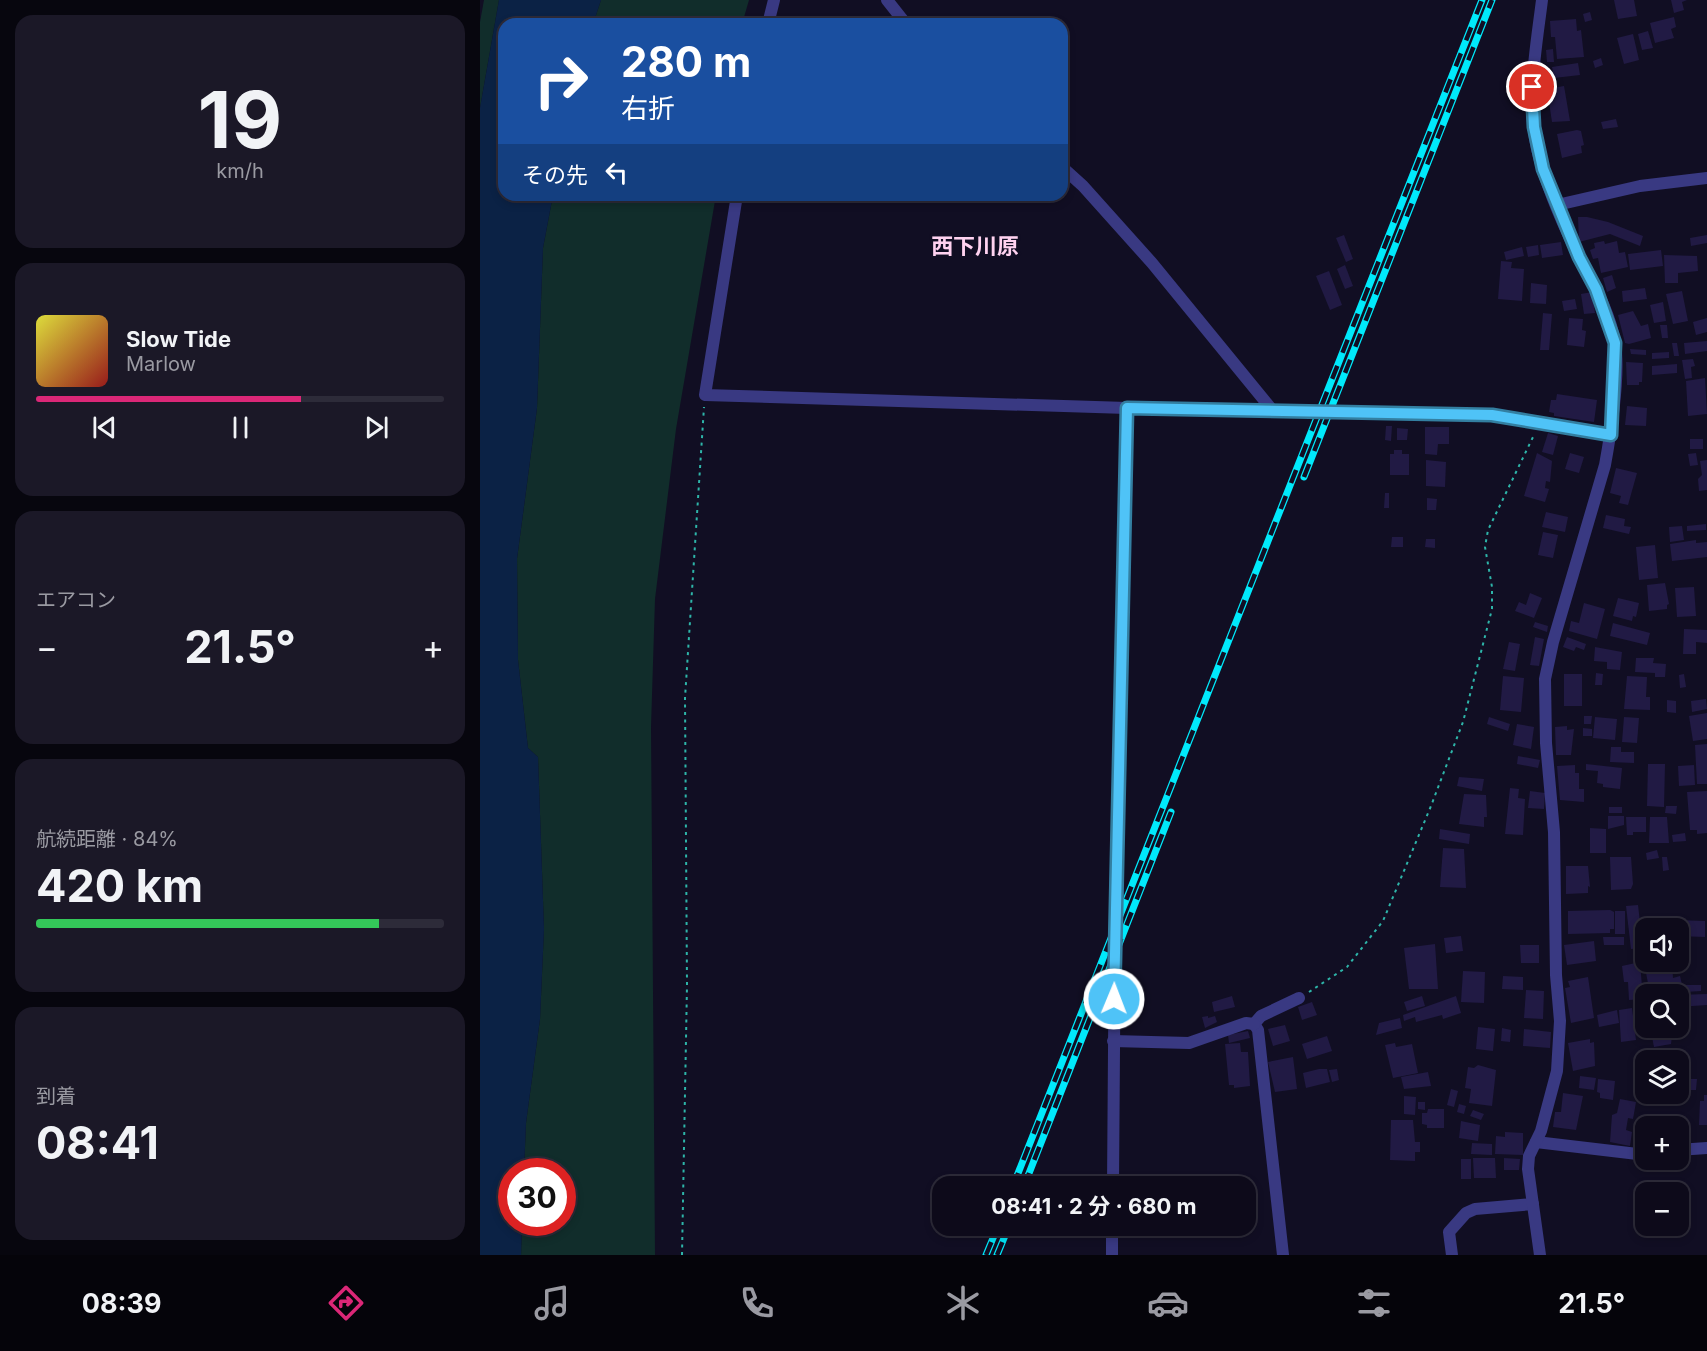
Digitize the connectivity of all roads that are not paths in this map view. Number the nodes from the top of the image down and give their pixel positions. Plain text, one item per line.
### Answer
1 (774, 0) edge
2 (887, 0) edge
3 (1542, 0) edge
4 (770, 18) edge
5 (901, 18) edge
6 (1068, 172) edge
7 (1707, 178) edge
8 (736, 201) edge
9 (1557, 206) junction
10 (1127, 408) junction
11 (1273, 411) junction
12 (1611, 435) junction
13 (1299, 998) road end
14 (1254, 1024) junction
15 (1113, 1041) junction
16 (1536, 1142) junction
17 (1707, 1148) edge
18 (1689, 1149) edge
19 (1635, 1154) edge
20 (1113, 1176) edge
21 (1533, 1204) junction
22 (1112, 1236) edge
23 (1112, 1255) edge
24 (1283, 1255) edge
25 (1452, 1255) edge
26 (1540, 1255) edge

1 - 4 street
2 - 5 street
3 - 9 street
6 - 11 street
7 - 9 street
8 - 10 street
9 - 12 street
10 - 11 street
10 - 15 street
11 - 12 street
12 - 16 street
13 - 14 street
14 - 15 street
14 - 24 street
15 - 20 street
16 - 19 street
16 - 21 street
17 - 18 street
21 - 25 street
21 - 26 street
22 - 23 street

